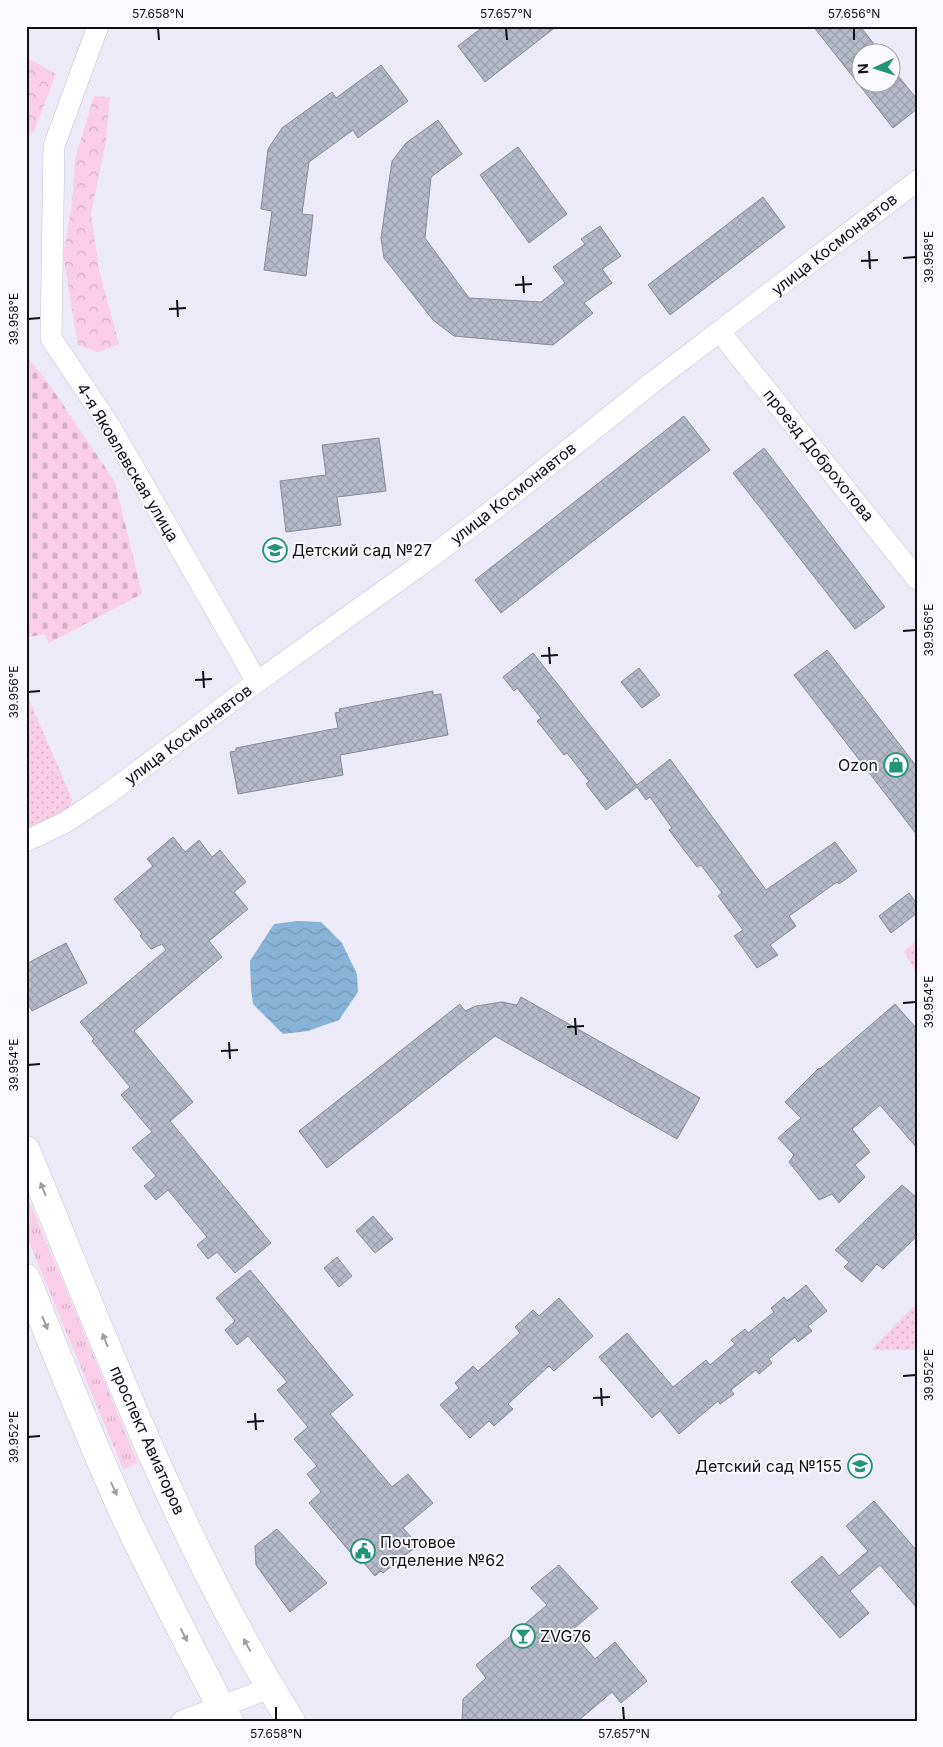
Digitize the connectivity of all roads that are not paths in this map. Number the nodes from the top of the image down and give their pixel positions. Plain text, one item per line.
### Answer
1 (98, 26) edge
2 (917, 180) edge
3 (720, 332) junction
4 (917, 579) edge
5 (257, 682) junction
6 (26, 841) edge
7 (26, 1150) edge
8 (26, 1278) edge
9 (270, 1688) junction
10 (225, 1714) edge
11 (182, 1721) edge
12 (291, 1721) edge

1 - 5 street, 4-я Яковлевская улица
2 - 3 street, улица Космонавтов
3 - 4 street, проезд Доброхотова
3 - 5 street, улица Космонавтов
5 - 6 street, улица Космонавтов
9 -> 7 main road, проспект Авиаторов
8 -> 10 main road
9 - 10 street
9 - 12 main road, проспект Авиаторов
10 - 11 street

